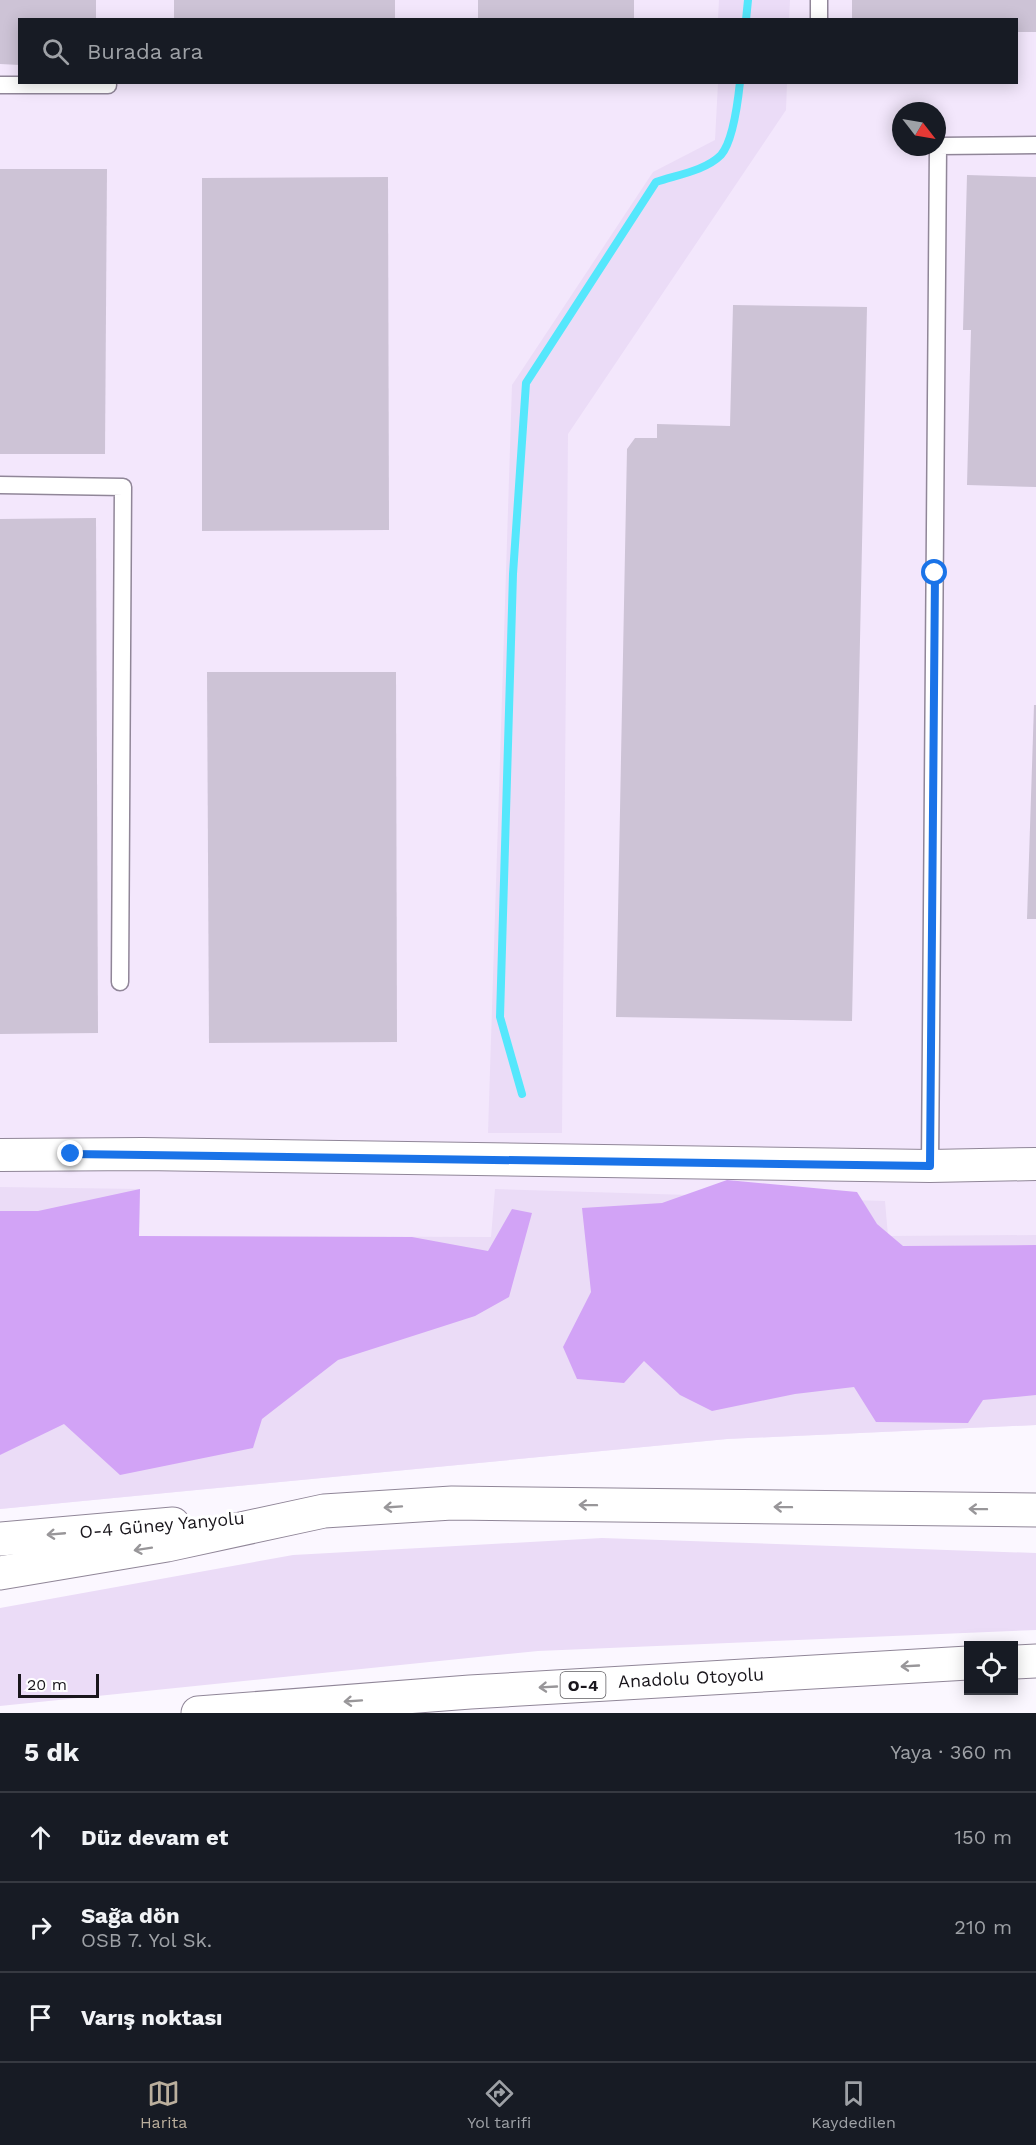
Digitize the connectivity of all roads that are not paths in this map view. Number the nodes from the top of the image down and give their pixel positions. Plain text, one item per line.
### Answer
1 (819, 0) edge
2 (819, 18) edge
3 (0, 85) edge
4 (108, 85) dead end
5 (1036, 145) edge
6 (0, 485) edge
7 (120, 981) dead end
8 (0, 1155) edge
9 (1036, 1164) edge
10 (930, 1166) junction
11 (1036, 1510) edge
12 (324, 1511) junction
13 (0, 1539) edge
14 (0, 1573) edge
15 (1036, 1661) edge
16 (1018, 1662) edge
17 (964, 1663) edge
18 (198, 1713) edge

1 - 2 lane
3 - 4 lane
5 - 10 lane
6 - 7 lane
8 - 10 street
9 - 10 street
11 -> 12 main road
12 -> 13 main road, O-4 Güney Yanyolu
12 -> 14 main road
15 - 16 main road
17 -> 18 main road, Anadolu Otoyolu / O-4

